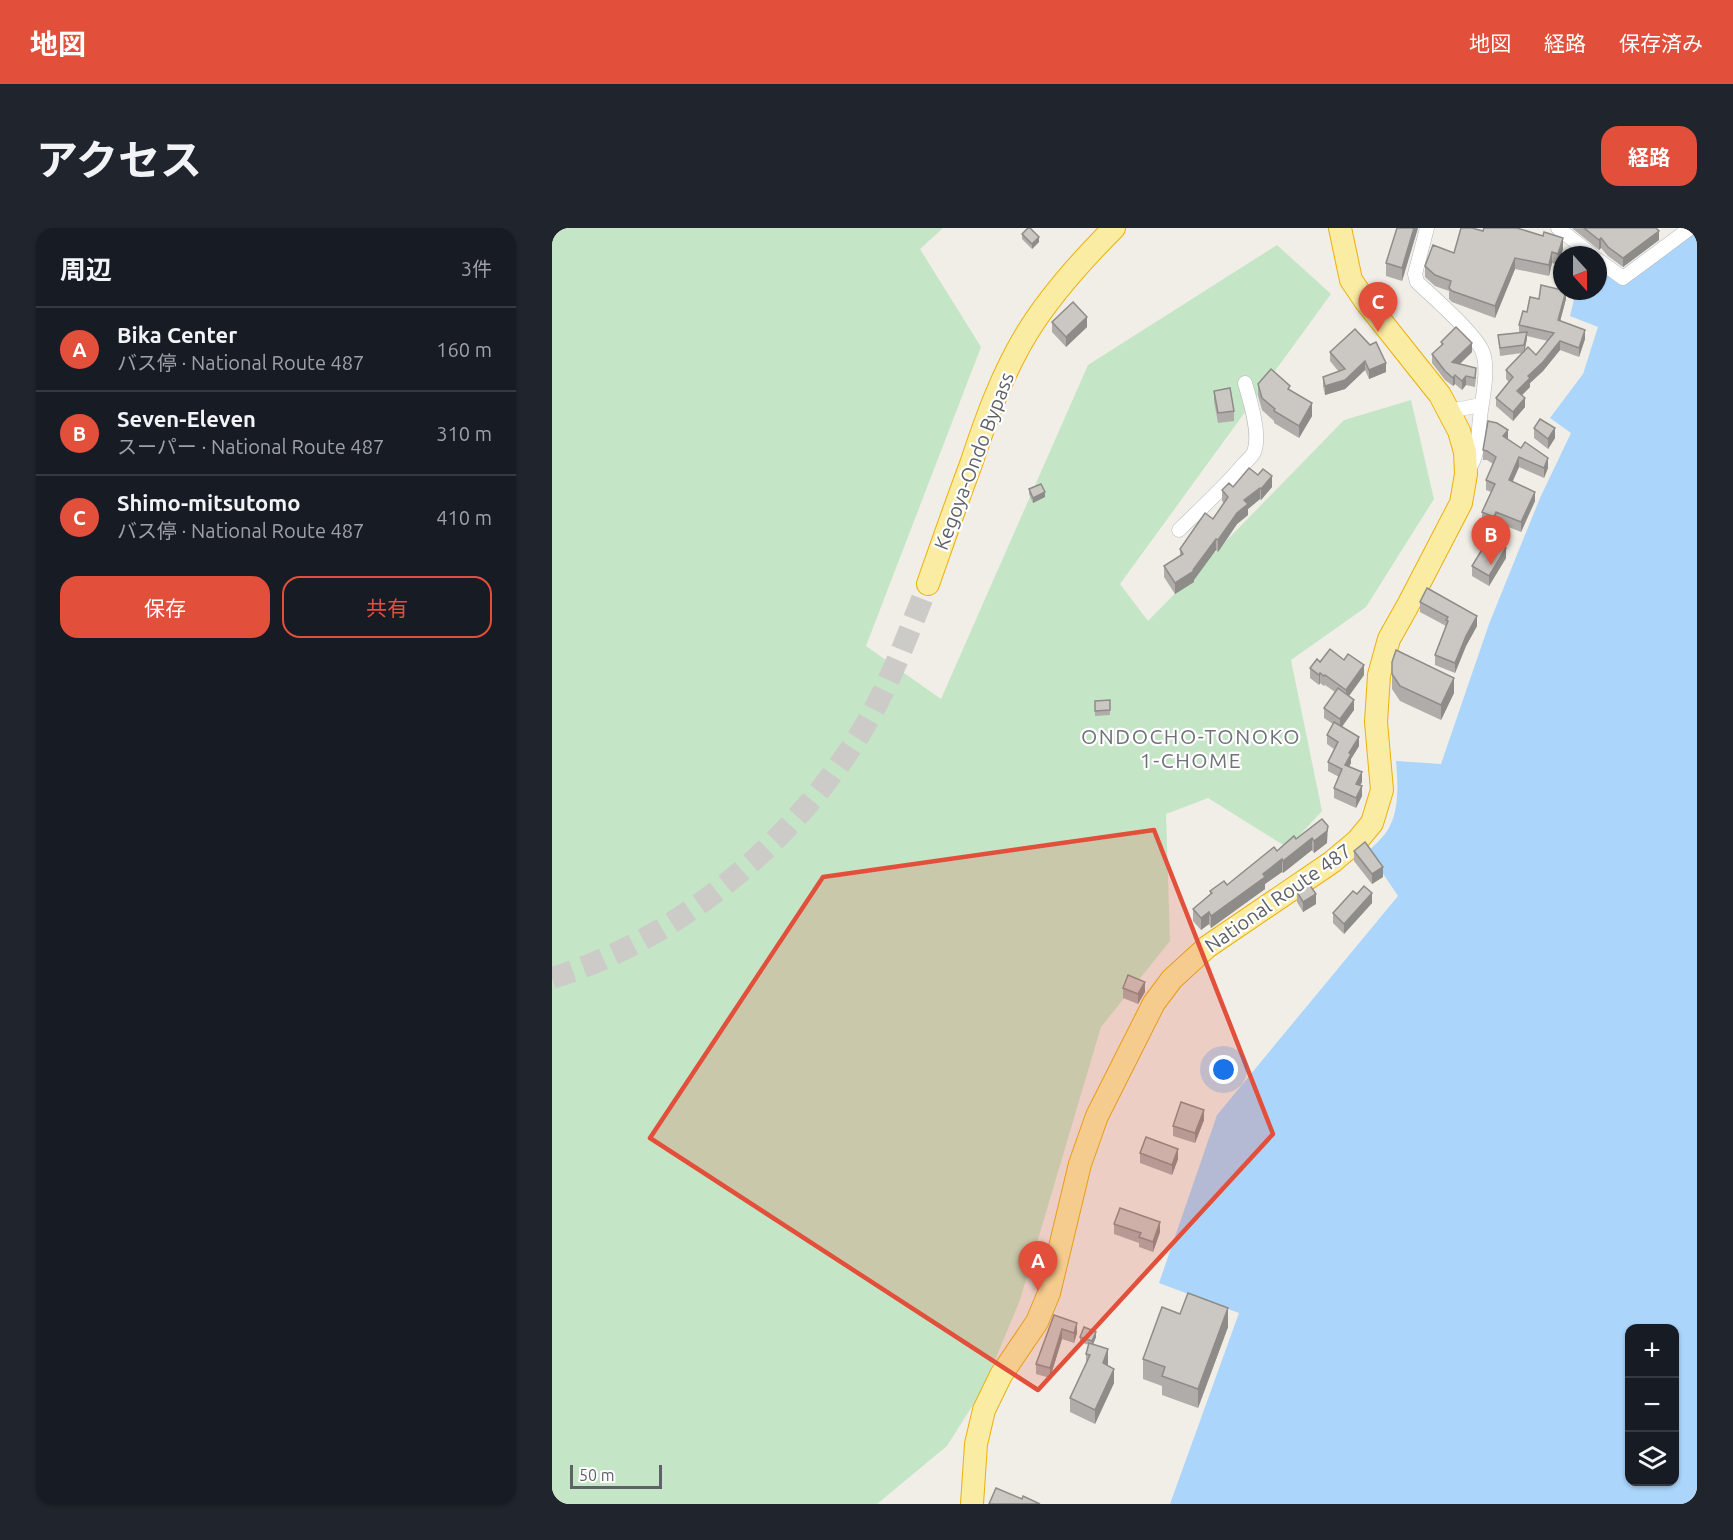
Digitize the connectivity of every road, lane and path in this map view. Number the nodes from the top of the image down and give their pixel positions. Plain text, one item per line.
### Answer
1 (1114, 228) edge
2 (1340, 228) edge
3 (1427, 228) edge
4 (1558, 228) edge
5 (1688, 228) edge
6 (1581, 246) edge
7 (1607, 266) edge
8 (1245, 383) dead end
9 (1481, 405) junction
10 (1449, 411) junction
11 (1466, 474) junction
12 (1179, 530) dead end
13 (928, 584) tunnel mouth
14 (972, 1504) edge

1 - 13 highway, Kegoya-Ondo Bypass
2 - 10 highway, National Route 487
3 - 9 street
4 - 6 street
5 - 7 street
8 - 12 street
9 - 10 street
9 - 11 street
10 - 11 highway, National Route 487
11 - 14 highway, National Route 487

